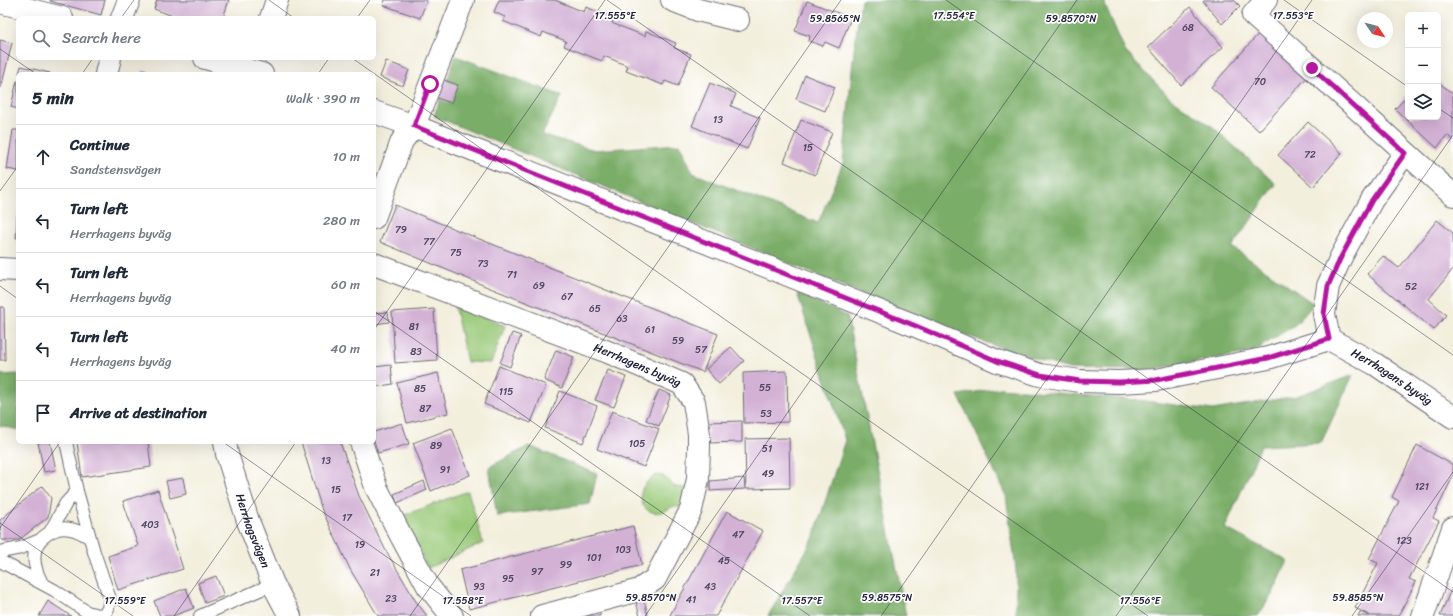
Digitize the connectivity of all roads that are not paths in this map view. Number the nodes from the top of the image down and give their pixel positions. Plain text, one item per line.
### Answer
1 (129, 0) edge
2 (277, 0) edge
3 (463, 0) edge
4 (672, 0) edge
5 (1266, 0) edge
6 (0, 2) edge
7 (54, 16) edge
8 (123, 16) edge
9 (272, 16) edge
10 (738, 20) dead end
11 (110, 60) edge
12 (214, 60) edge
13 (254, 69) edge
14 (106, 72) edge
15 (376, 113) edge
16 (414, 126) junction
17 (1405, 153) junction
18 (1453, 195) edge
19 (376, 212) edge
20 (376, 265) edge
21 (0, 269) edge
22 (16, 270) edge
23 (1329, 339) junction
24 (1453, 417) edge
25 (66, 444) edge
26 (225, 444) edge
27 (362, 444) edge
28 (77, 491) junction
29 (1453, 528) edge
30 (50, 532) junction
31 (90, 538) junction
32 (40, 540) junction
33 (0, 552) edge
34 (0, 561) edge
35 (42, 583) junction
36 (273, 584) junction
37 (106, 615) edge
38 (200, 616) edge
39 (290, 616) edge
40 (452, 616) edge
41 (542, 616) edge
42 (1423, 616) edge

1 - 8 street
2 - 9 street
3 - 16 street
4 - 10 street
5 - 17 street
6 - 7 street
11 - 14 street
12 - 13 street
15 - 16 street
16 - 19 street
16 - 23 street
17 - 18 street
17 - 23 street
20 - 41 street, Herrhagens byväg
21 - 22 street
23 - 24 street, Herrhagens byväg
25 - 28 lane
26 - 36 street, Herrhagsvägen
27 - 40 street
28 - 30 lane
28 - 31 lane
29 - 42 street
30 - 31 lane
30 - 32 lane
31 - 37 lane
32 - 33 lane
32 - 35 lane
34 - 35 lane
35 - 37 lane
36 - 38 lane
36 - 39 street, Herrhagsvägen

